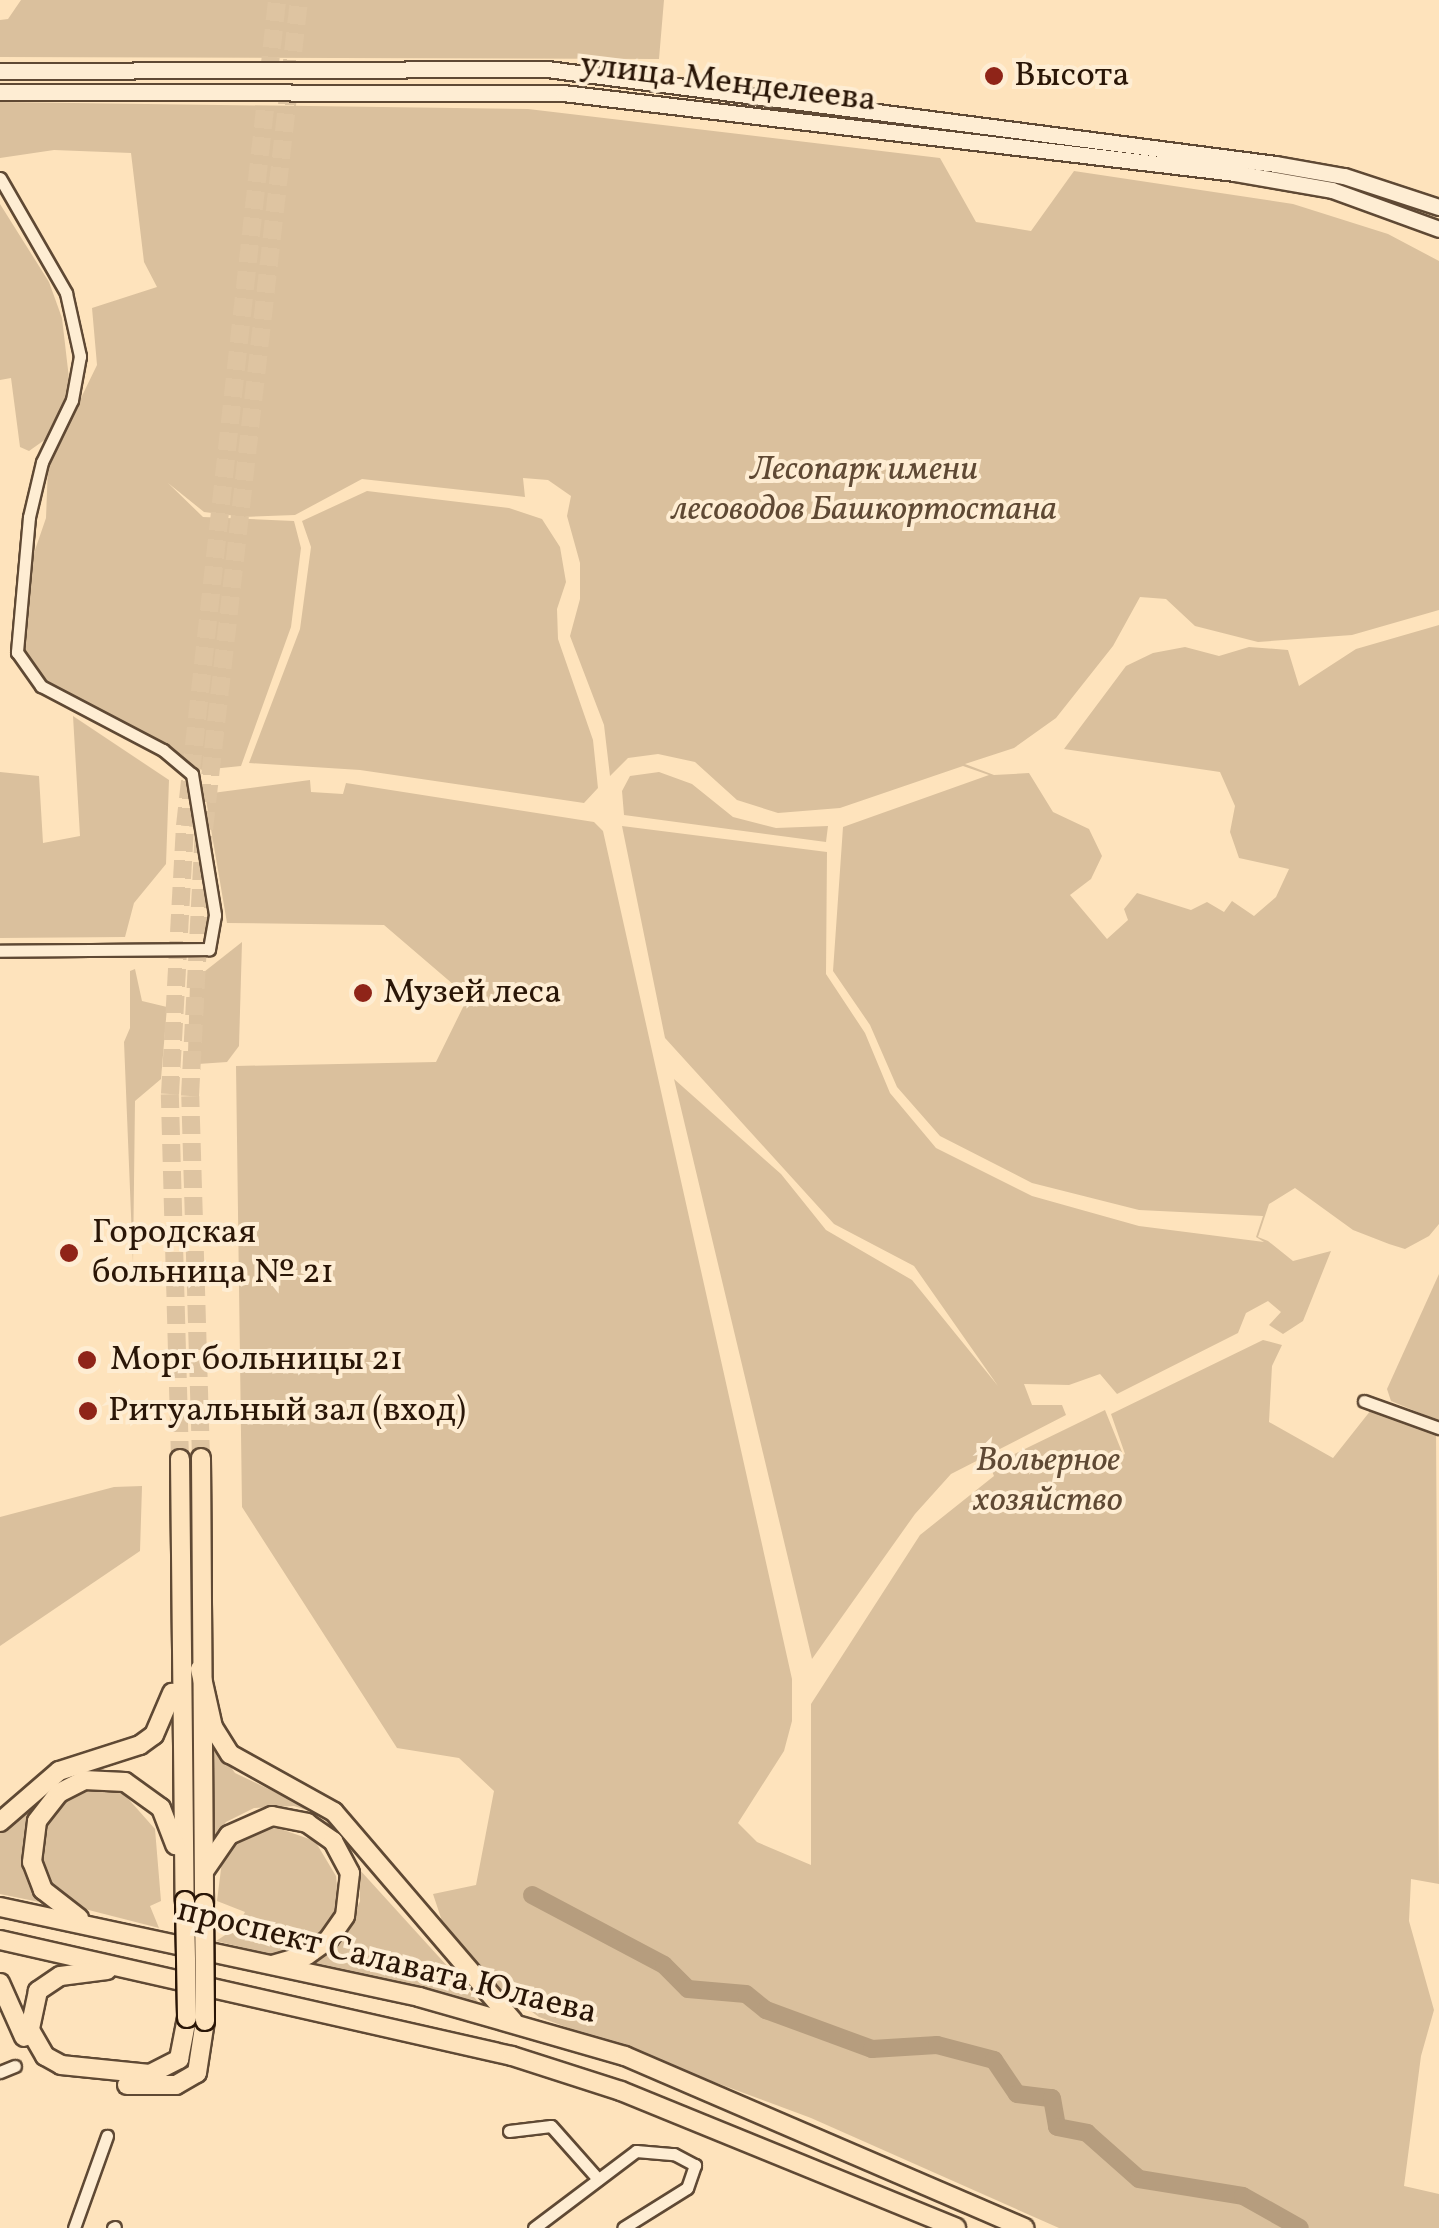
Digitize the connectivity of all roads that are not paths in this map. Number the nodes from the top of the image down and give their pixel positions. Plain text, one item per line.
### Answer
1 (0, 71) edge
2 (0, 92) edge
3 (0, 178) edge
4 (1439, 207) edge
5 (1439, 229) edge
6 (0, 950) edge
7 (1364, 1401) dead end
8 (1439, 1428) edge
9 (201, 1458) tunnel mouth
10 (180, 1459) tunnel mouth
11 (180, 1668) junction
12 (200, 1669) junction
13 (0, 1822) edge
14 (203, 1876) junction
15 (184, 1880) junction
16 (194, 1903) junction
17 (0, 1907) edge
18 (92, 1926) junction
19 (0, 1940) edge
20 (262, 1966) junction
21 (127, 1968) junction
22 (0, 1983) edge
23 (196, 2019) junction
24 (513, 2021) junction
25 (15, 2066) dead end
26 (0, 2072) edge
27 (509, 2131) dead end
28 (107, 2136) dead end
29 (598, 2180) junction
30 (74, 2228) edge
31 (534, 2228) edge
32 (623, 2228) edge
33 (956, 2228) edge
34 (1025, 2228) edge

1 - 4 main road, улица Менделеева
2 - 5 main road, улица Менделеева
3 - 6 street
7 - 8 street
9 - 12 main road
10 - 11 main road
11 - 13 main road
11 - 15 main road
12 - 14 main road
12 - 24 main road
14 - 16 main road
14 - 20 main road
15 - 16 main road
15 - 18 main road
16 - 23 main road, bridge
17 - 18 main road, проспект Салавата Юлаева
18 - 20 main road, проспект Салавата Юлаева
19 - 21 main road, проспект Салавата Юлаева
20 - 24 main road, проспект Салавата Юлаева
21 - 23 main road
21 - 33 main road, проспект Салавата Юлаева
22 - 23 main road
24 - 34 main road, проспект Салавата Юлаева
25 - 26 street
27 - 29 street
28 - 30 street
29 - 31 street
29 - 32 street

